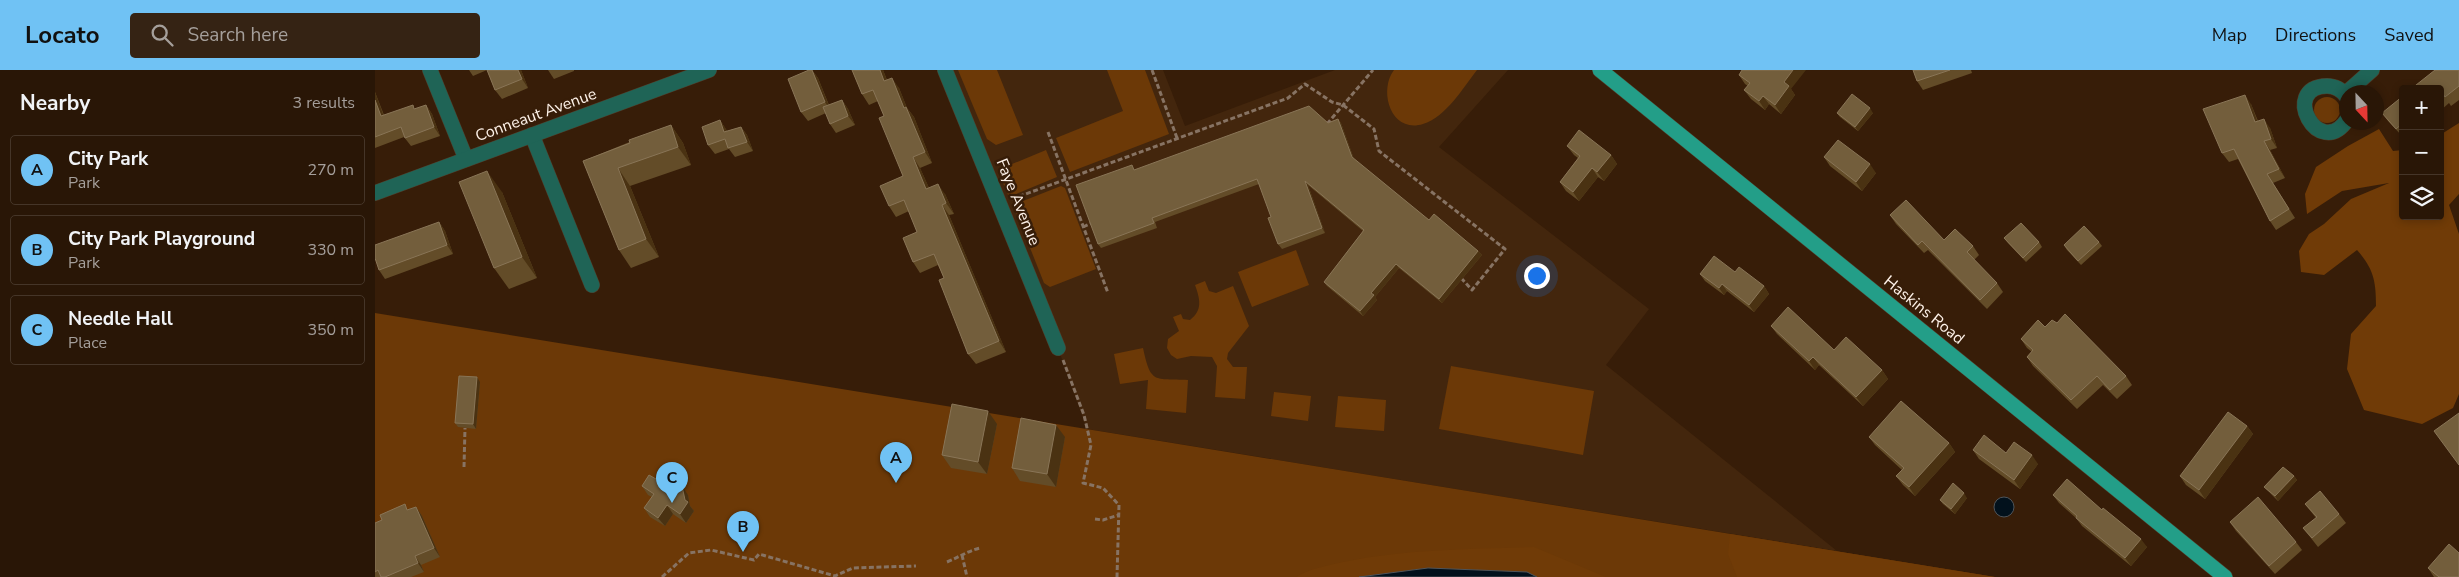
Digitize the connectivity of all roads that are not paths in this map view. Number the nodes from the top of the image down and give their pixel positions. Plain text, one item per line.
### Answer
1 (430, 70) edge
2 (709, 70) edge
3 (945, 70) edge
4 (1600, 70) edge
5 (2372, 70) edge
6 (2356, 85) edge
7 (2339, 90) edge
8 (2339, 128) edge
9 (532, 135) junction
10 (466, 159) junction
11 (375, 193) edge
12 (592, 285) dead end
13 (1059, 348) road end
14 (2225, 577) edge

1 - 10 street
2 - 9 street, Conneaut Avenue
3 - 13 street, Faye Avenue
4 - 14 main road, Haskins Road
5 - 6 street
7 - 8 street
9 - 10 street, Conneaut Avenue
9 - 12 street
10 - 11 street, Conneaut Avenue

